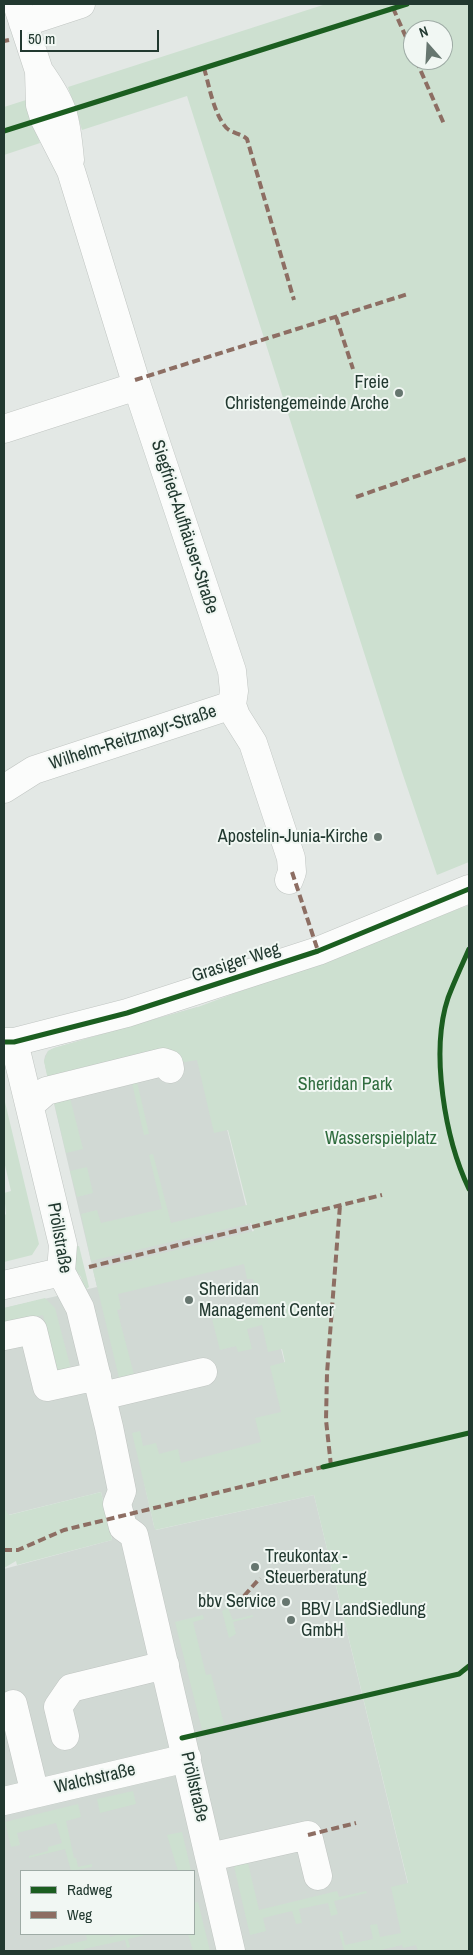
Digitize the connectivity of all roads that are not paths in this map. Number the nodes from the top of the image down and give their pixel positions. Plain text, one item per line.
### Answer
1 (81, 4) edge
2 (20, 13) edge
3 (137, 386) junction
4 (4, 429) edge
5 (232, 705) junction
6 (34, 770) junction
7 (4, 771) edge
8 (4, 789) edge
9 (289, 880) dead end
10 (469, 889) edge
11 (9, 1042) edge
12 (170, 1069) dead end
13 (30, 1105) junction
14 (61, 1272) junction
15 (4, 1285) edge
16 (4, 1336) edge
17 (203, 1372) dead end
18 (100, 1386) junction
19 (165, 1664) junction
20 (13, 1704) dead end
21 (12, 1733) edge
22 (65, 1736) dead end
23 (187, 1758) junction
24 (35, 1794) junction
25 (4, 1801) edge
26 (207, 1875) edge
27 (318, 1876) dead end
28 (231, 1951) edge

1 - 2 street
2 - 3 street, Siegfried-Aufhäuser-Straße
3 - 4 street
3 - 5 street, Siegfried-Aufhäuser-Straße
5 - 6 street, Wilhelm-Reitzmayr-Straße
5 - 9 street, Siegfried-Aufhäuser-Straße
6 - 7 street, Wilhelm-Reitzmayr-Straße
6 - 8 street, Wilhelm-Reitzmayr-Straße
10 - 11 street, Grasiger Weg
11 - 13 street, Pröllstraße
12 - 13 street
13 - 14 street, Pröllstraße
14 - 15 street
14 - 18 street, Pröllstraße
16 - 18 street
17 - 18 street
18 - 19 street, Pröllstraße
19 - 22 street
19 - 23 street, Pröllstraße
20 - 21 street
21 - 24 street
23 - 24 street, Walchstraße
23 - 26 street, Pröllstraße
24 - 25 street, Walchstraße
26 - 27 street
26 - 28 street, Pröllstraße

